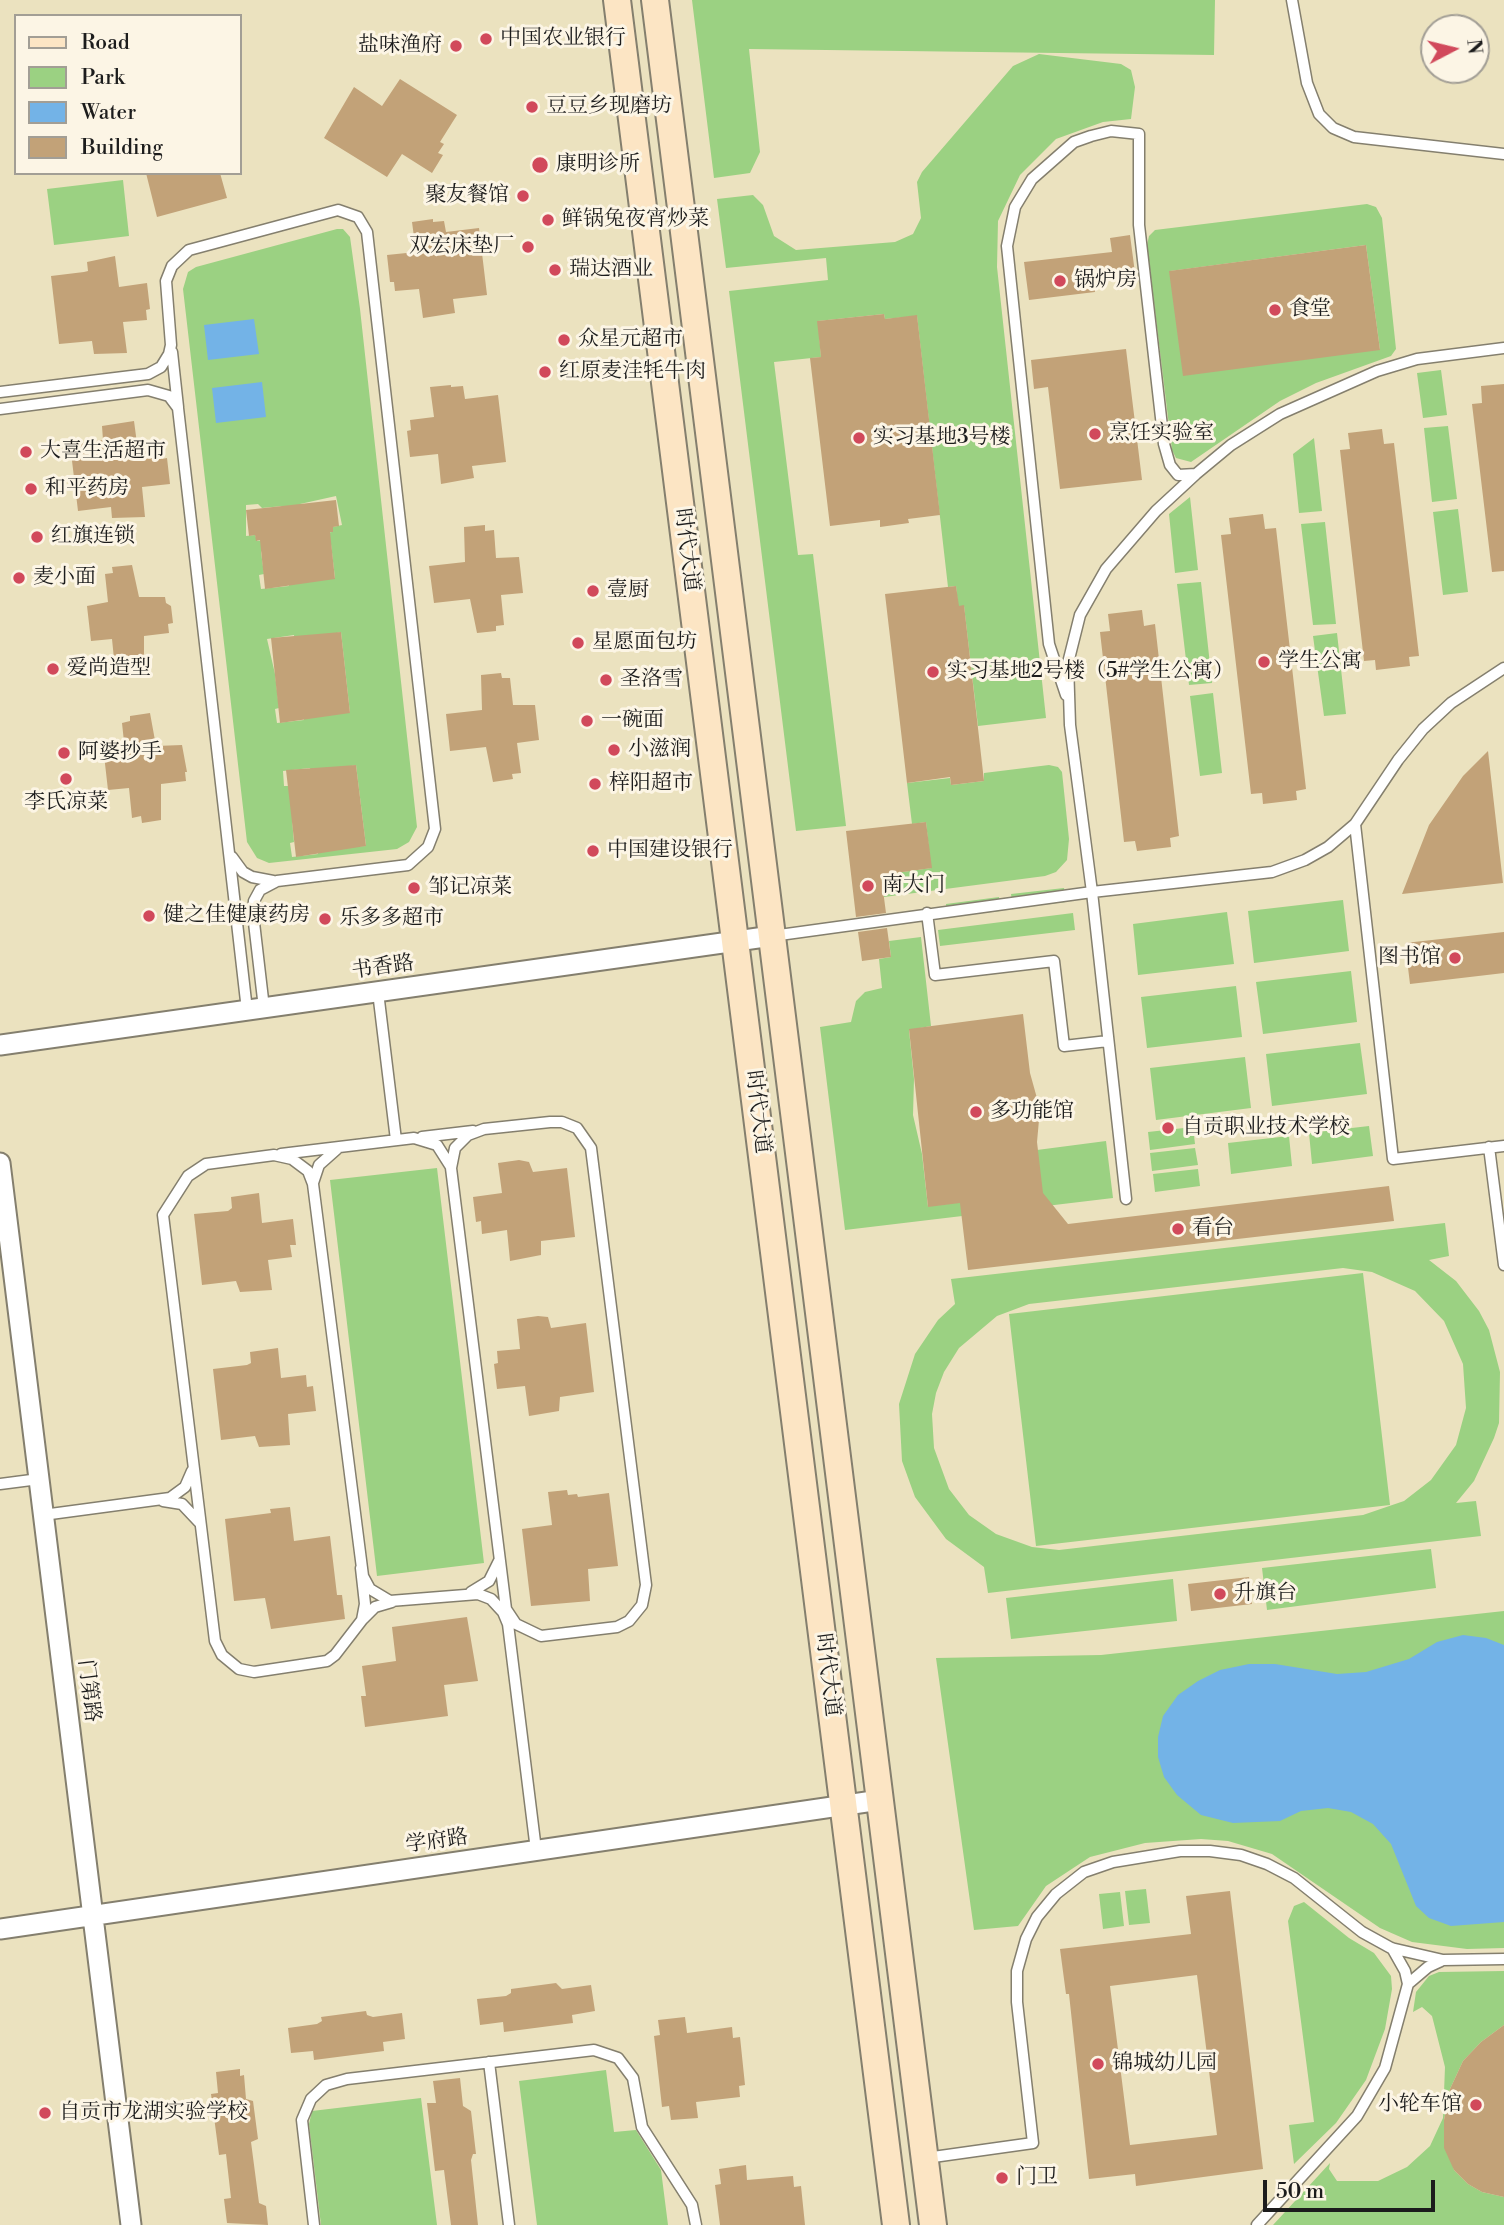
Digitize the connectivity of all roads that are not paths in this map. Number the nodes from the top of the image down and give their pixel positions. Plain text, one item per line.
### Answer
1 (617, 0) edge
2 (655, 0) edge
3 (1292, 0) edge
4 (1504, 154) edge
5 (171, 345) junction
6 (1504, 348) edge
7 (0, 392) edge
8 (0, 409) edge
9 (178, 412) junction
10 (1195, 474) junction
11 (1504, 668) edge
12 (1069, 706) junction
13 (1355, 824) junction
14 (229, 850) junction
15 (277, 881) junction
16 (1092, 892) junction
17 (928, 913) junction
18 (772, 936) junction
19 (736, 941) junction
20 (378, 992) junction
21 (255, 1009) junction
22 (1108, 1041) junction
23 (0, 1045) edge
24 (484, 1129) junction
25 (414, 1138) junction
26 (396, 1140) junction
27 (1504, 1146) edge
28 (344, 1147) junction
29 (1489, 1147) junction
30 (274, 1155) junction
31 (0, 1163) edge
32 (451, 1168) junction
33 (313, 1184) junction
34 (1126, 1199) dead end
35 (1504, 1265) edge
36 (194, 1463) junction
37 (39, 1479) junction
38 (0, 1484) edge
39 (159, 1501) junction
40 (43, 1515) junction
41 (202, 1530) junction
42 (499, 1549) junction
43 (360, 1569) junction
44 (469, 1593) junction
45 (396, 1602) junction
46 (506, 1609) junction
47 (360, 1623) junction
48 (508, 1623) junction
49 (540, 1635) junction
50 (510, 1639) junction
51 (880, 1800) junction
52 (844, 1805) junction
53 (536, 1850) junction
54 (93, 1915) junction
55 (0, 1929) edge
56 (1391, 1948) junction
57 (1504, 1959) edge
58 (1443, 1960) junction
59 (1408, 1984) junction
60 (489, 2062) junction
61 (925, 2158) junction
62 (131, 2225) edge
63 (314, 2225) edge
64 (509, 2225) edge
65 (696, 2225) edge
66 (896, 2225) edge
67 (933, 2225) edge
68 (1256, 2225) edge

1 - 19 main road, 时代大道
2 - 18 main road, 时代大道
3 - 4 lane
5 - 7 lane
5 - 9 lane
5 - 15 lane
6 - 10 lane
8 - 9 lane
9 - 14 lane
10 - 12 lane
10 - 12 lane
11 - 13 lane
12 - 16 lane
13 - 16 lane
13 - 29 lane
14 - 15 lane
14 - 21 lane
15 - 21 lane
16 - 17 lane
16 - 22 lane
17 - 18 lane
17 - 22 lane
18 - 19 street, 书香路
18 - 51 main road, 时代大道
19 - 20 street, 书香路
19 - 52 main road, 时代大道
20 - 21 street, 书香路
20 - 26 lane
21 - 23 street, 书香路
22 - 34 lane
24 - 25 lane
24 - 32 lane
24 - 49 lane
25 - 26 lane
25 - 32 lane
26 - 28 lane
27 - 29 lane
28 - 30 lane
28 - 33 lane
29 - 35 lane
30 - 33 lane
30 - 36 lane
31 - 37 street, 门第路
32 - 42 lane
33 - 43 lane
36 - 39 lane
36 - 41 lane
37 - 38 lane
37 - 40 street, 门第路
39 - 40 lane
39 - 41 lane
40 - 54 street, 门第路
41 - 47 lane
42 - 44 lane
42 - 46 lane
43 - 45 lane
43 - 47 lane
44 - 45 lane
44 - 48 lane
45 - 47 lane
46 - 48 lane
46 - 49 lane
48 - 50 lane
49 - 50 lane
50 - 53 lane
51 - 52 street, 学府路
51 - 61 main road, 时代大道
52 - 53 street, 学府路
52 - 66 main road, 时代大道
53 - 54 street, 学府路
54 - 55 street, 学府路
54 - 62 street, 门第路
56 - 58 lane
56 - 59 lane
56 - 61 lane
57 - 58 lane
58 - 59 lane
59 - 68 lane
60 - 63 lane
60 - 64 lane
60 - 65 lane
61 - 67 main road, 时代大道

